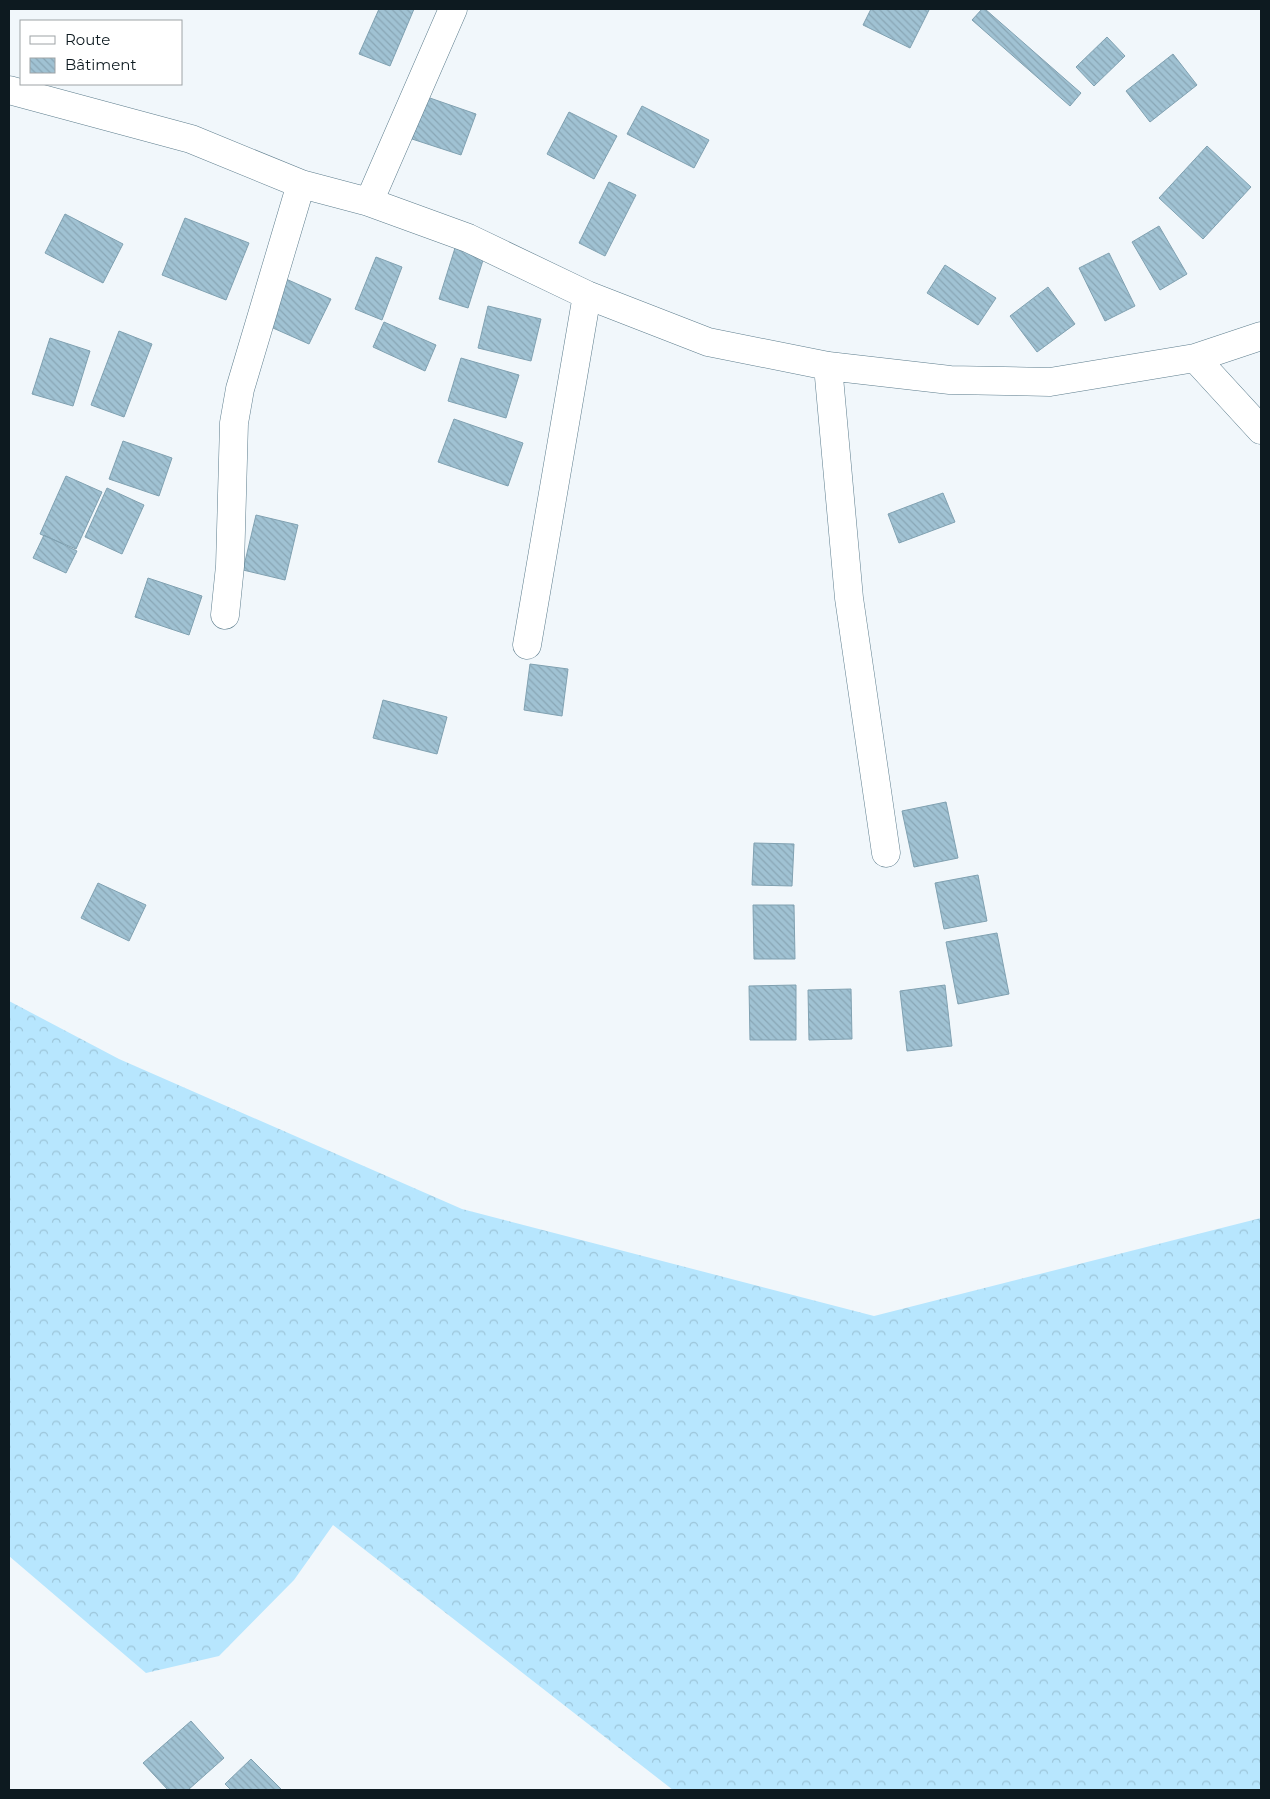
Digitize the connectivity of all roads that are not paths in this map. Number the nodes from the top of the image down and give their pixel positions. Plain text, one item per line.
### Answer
1 (453, 9) edge
2 (9, 90) edge
3 (301, 184) junction
4 (369, 202) junction
5 (587, 295) junction
6 (1261, 336) edge
7 (1195, 358) junction
8 (828, 366) junction
9 (1261, 430) edge
10 (225, 615) dead end
11 (527, 645) dead end
12 (886, 853) dead end

1 - 4 street
2 - 3 street
3 - 4 street
3 - 10 street
4 - 5 street
5 - 8 street
5 - 11 street
6 - 7 street
7 - 8 street
7 - 9 street
8 - 12 street

